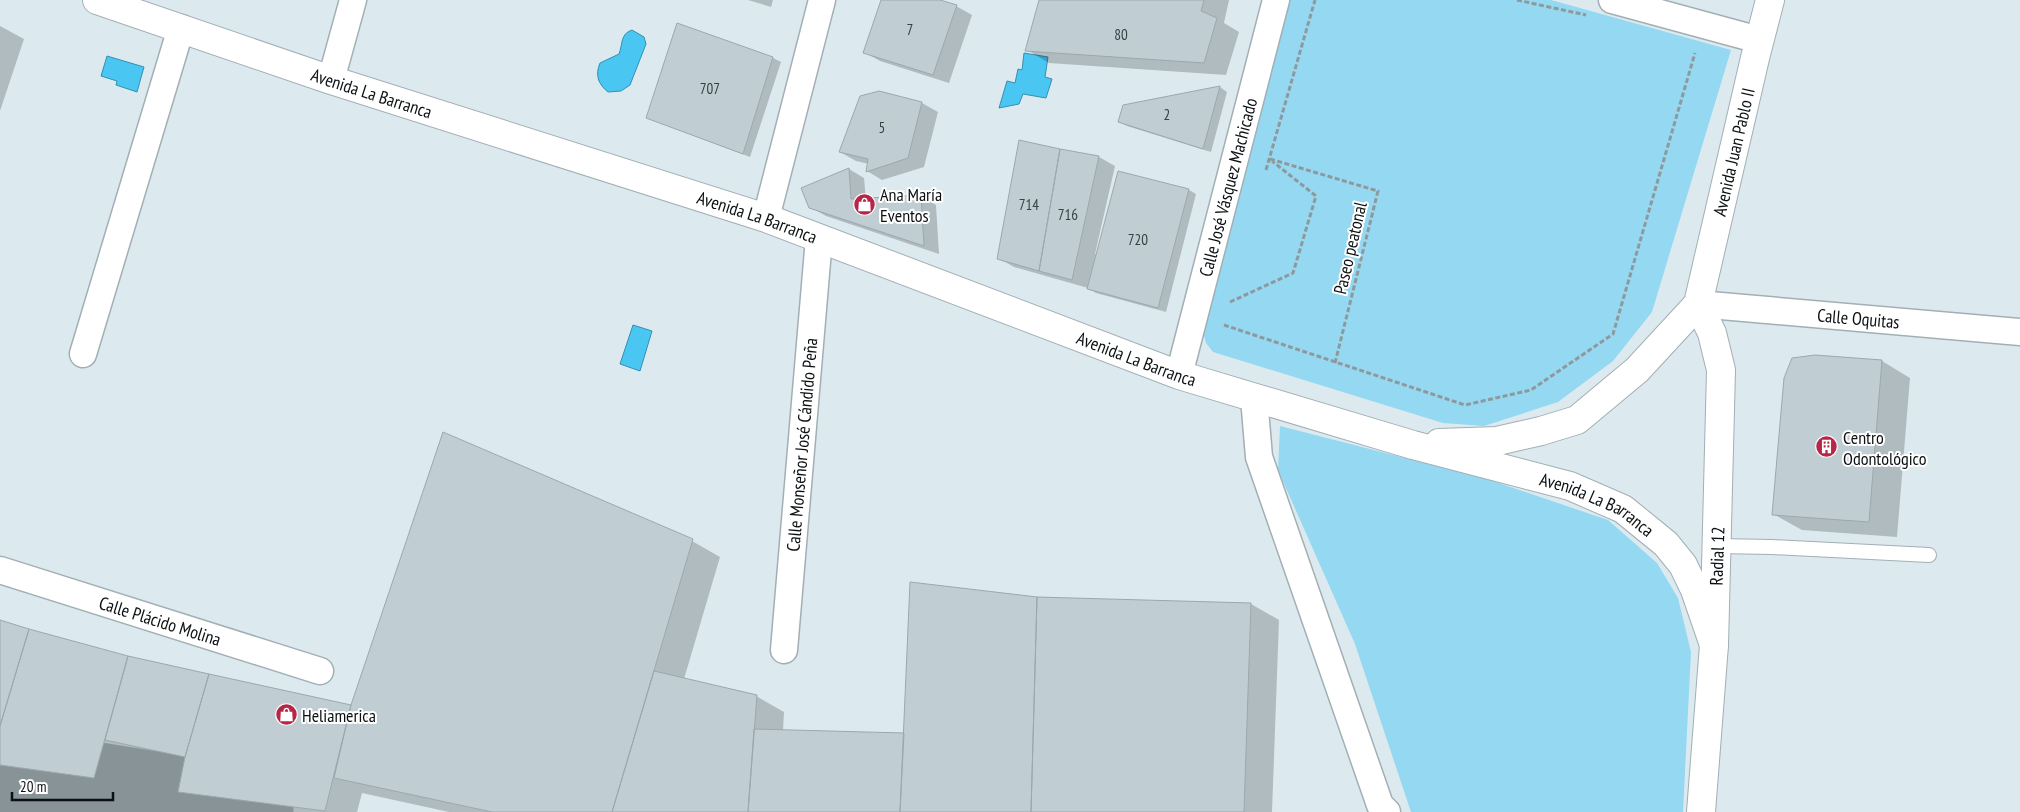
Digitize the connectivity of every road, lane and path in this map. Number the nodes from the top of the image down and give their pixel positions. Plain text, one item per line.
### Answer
1 (97, 0) edge
2 (353, 0) edge
3 (822, 0) edge
4 (1276, 0) edge
5 (1315, 0) edge
6 (1517, 0) edge
7 (1770, 0) edge
8 (1603, 9) edge
9 (181, 28) junction
10 (1759, 40) junction
11 (1696, 50) dead end
12 (331, 80) junction
13 (1270, 159) junction
14 (1264, 178) dead end
15 (766, 218) junction
16 (819, 238) junction
17 (1232, 292) dead end
18 (1229, 302) junction
19 (1698, 304) junction
20 (1227, 310) dead end
21 (1225, 317) dead end
22 (2020, 332) edge
23 (83, 354) dead end
24 (1335, 363) junction
25 (1179, 375) junction
26 (1254, 398) junction
27 (1413, 445) junction
28 (1717, 546) junction
29 (1929, 555) dead end
30 (0, 570) edge
31 (1714, 645) junction
32 (784, 650) dead end
33 (320, 672) dead end
34 (1387, 812) edge
35 (1701, 812) edge

1 - 9 street, Avenida La Barranca
2 - 12 street
3 - 15 street
4 - 25 street, Calle José Vásquez Machicado
5 - 13 path
6 - 8 path
7 - 10 street, Avenida Juan Pablo II
8 - 10 street
9 - 12 street, Avenida La Barranca
9 - 23 street
10 - 19 street, Avenida Juan Pablo II
11 - 24 path
12 - 15 street, Avenida La Barranca
13 - 14 path
13 - 18 path
13 - 24 path, Paseo peatonal
15 - 16 street, Avenida La Barranca
16 - 25 street, Avenida La Barranca
16 - 32 street, Calle Monseñor José Cándido Peña
17 - 18 path
18 - 20 path
19 - 22 street, Calle Oquitas
19 - 27 street, Avenida La Barranca
19 - 28 street, Radial 12
21 - 24 path
25 - 26 street, Avenida La Barranca
26 - 27 street, Avenida La Barranca
26 - 34 street
27 - 31 street, Avenida La Barranca
28 - 29 lane
28 - 31 street, Radial 12
30 - 33 street, Calle Plácido Molina
31 - 35 street, Radial 12

